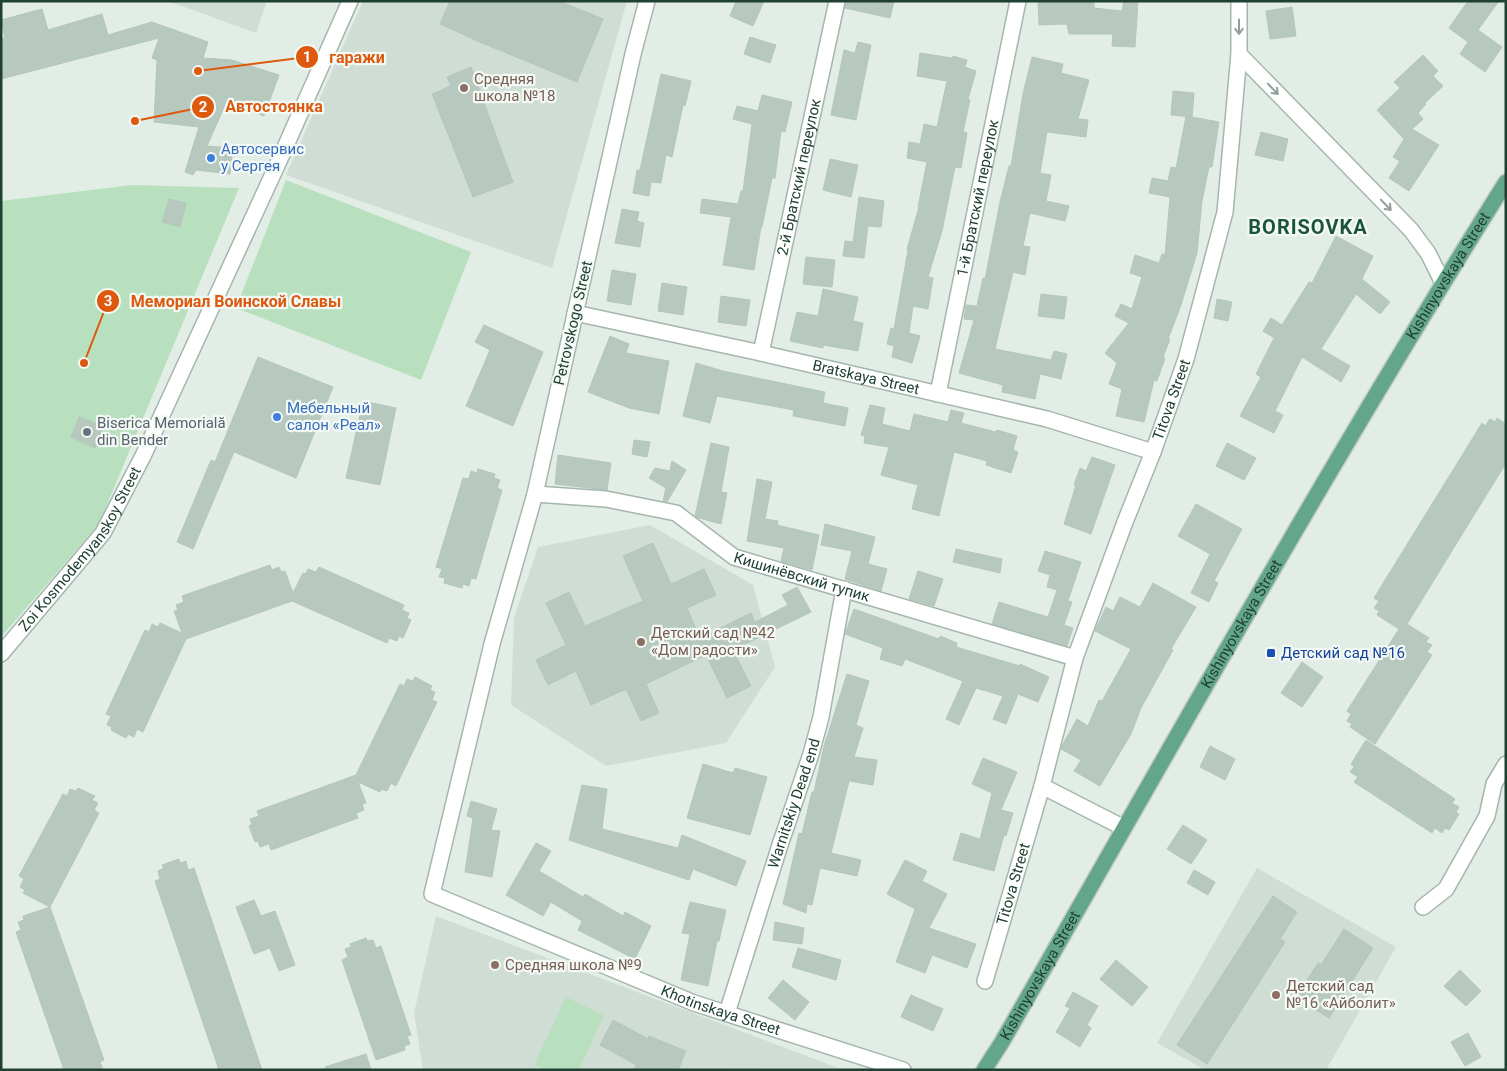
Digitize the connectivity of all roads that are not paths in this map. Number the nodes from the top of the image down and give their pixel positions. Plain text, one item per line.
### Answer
1 (350, 1) edge
2 (647, 1) edge
3 (837, 1) edge
4 (1018, 1) edge
5 (1239, 1) edge
6 (1239, 54) junction
7 (1506, 182) edge
8 (1442, 283) junction
9 (575, 314) junction
10 (761, 353) junction
11 (938, 394) junction
12 (1153, 452) junction
13 (535, 494) junction
14 (844, 589) junction
15 (1, 654) edge
16 (1076, 658) junction
17 (1506, 764) edge
18 (1042, 786) junction
19 (1124, 828) junction
20 (432, 894) joint
21 (1423, 907) dead end
22 (985, 981) dead end
23 (727, 1013) junction
24 (903, 1070) edge
25 (984, 1070) edge

1 - 15 street, Zoi Kosmodemyanskoy Street
2 - 9 street, Petrovskogo Street
3 - 10 street, 2-й Братский переулок
4 - 11 street, 1-й Братский переулок
5 -> 6 street, Titova Street
6 -> 8 street
6 - 12 street, Titova Street
7 - 8 main road, Kishinyovskaya Street
8 - 19 main road, Kishinyovskaya Street
9 - 10 street, Bratskaya Street
9 - 13 street, Petrovskogo Street
10 - 11 street, Bratskaya Street
11 - 12 street, Bratskaya Street
12 - 16 street, Titova Street
13 - 14 street, Кишинёвский тупик
13 - 20 street, Petrovskogo Street
14 - 16 street, Кишинёвский тупик
14 - 23 street, Warnitskiy Dead end
16 - 18 street, Titova Street
17 - 21 street
18 - 19 street
18 - 22 street, Titova Street
19 - 25 main road, Kishinyovskaya Street
20 - 23 street, Khotinskaya Street
23 - 24 street, Khotinskaya Street

